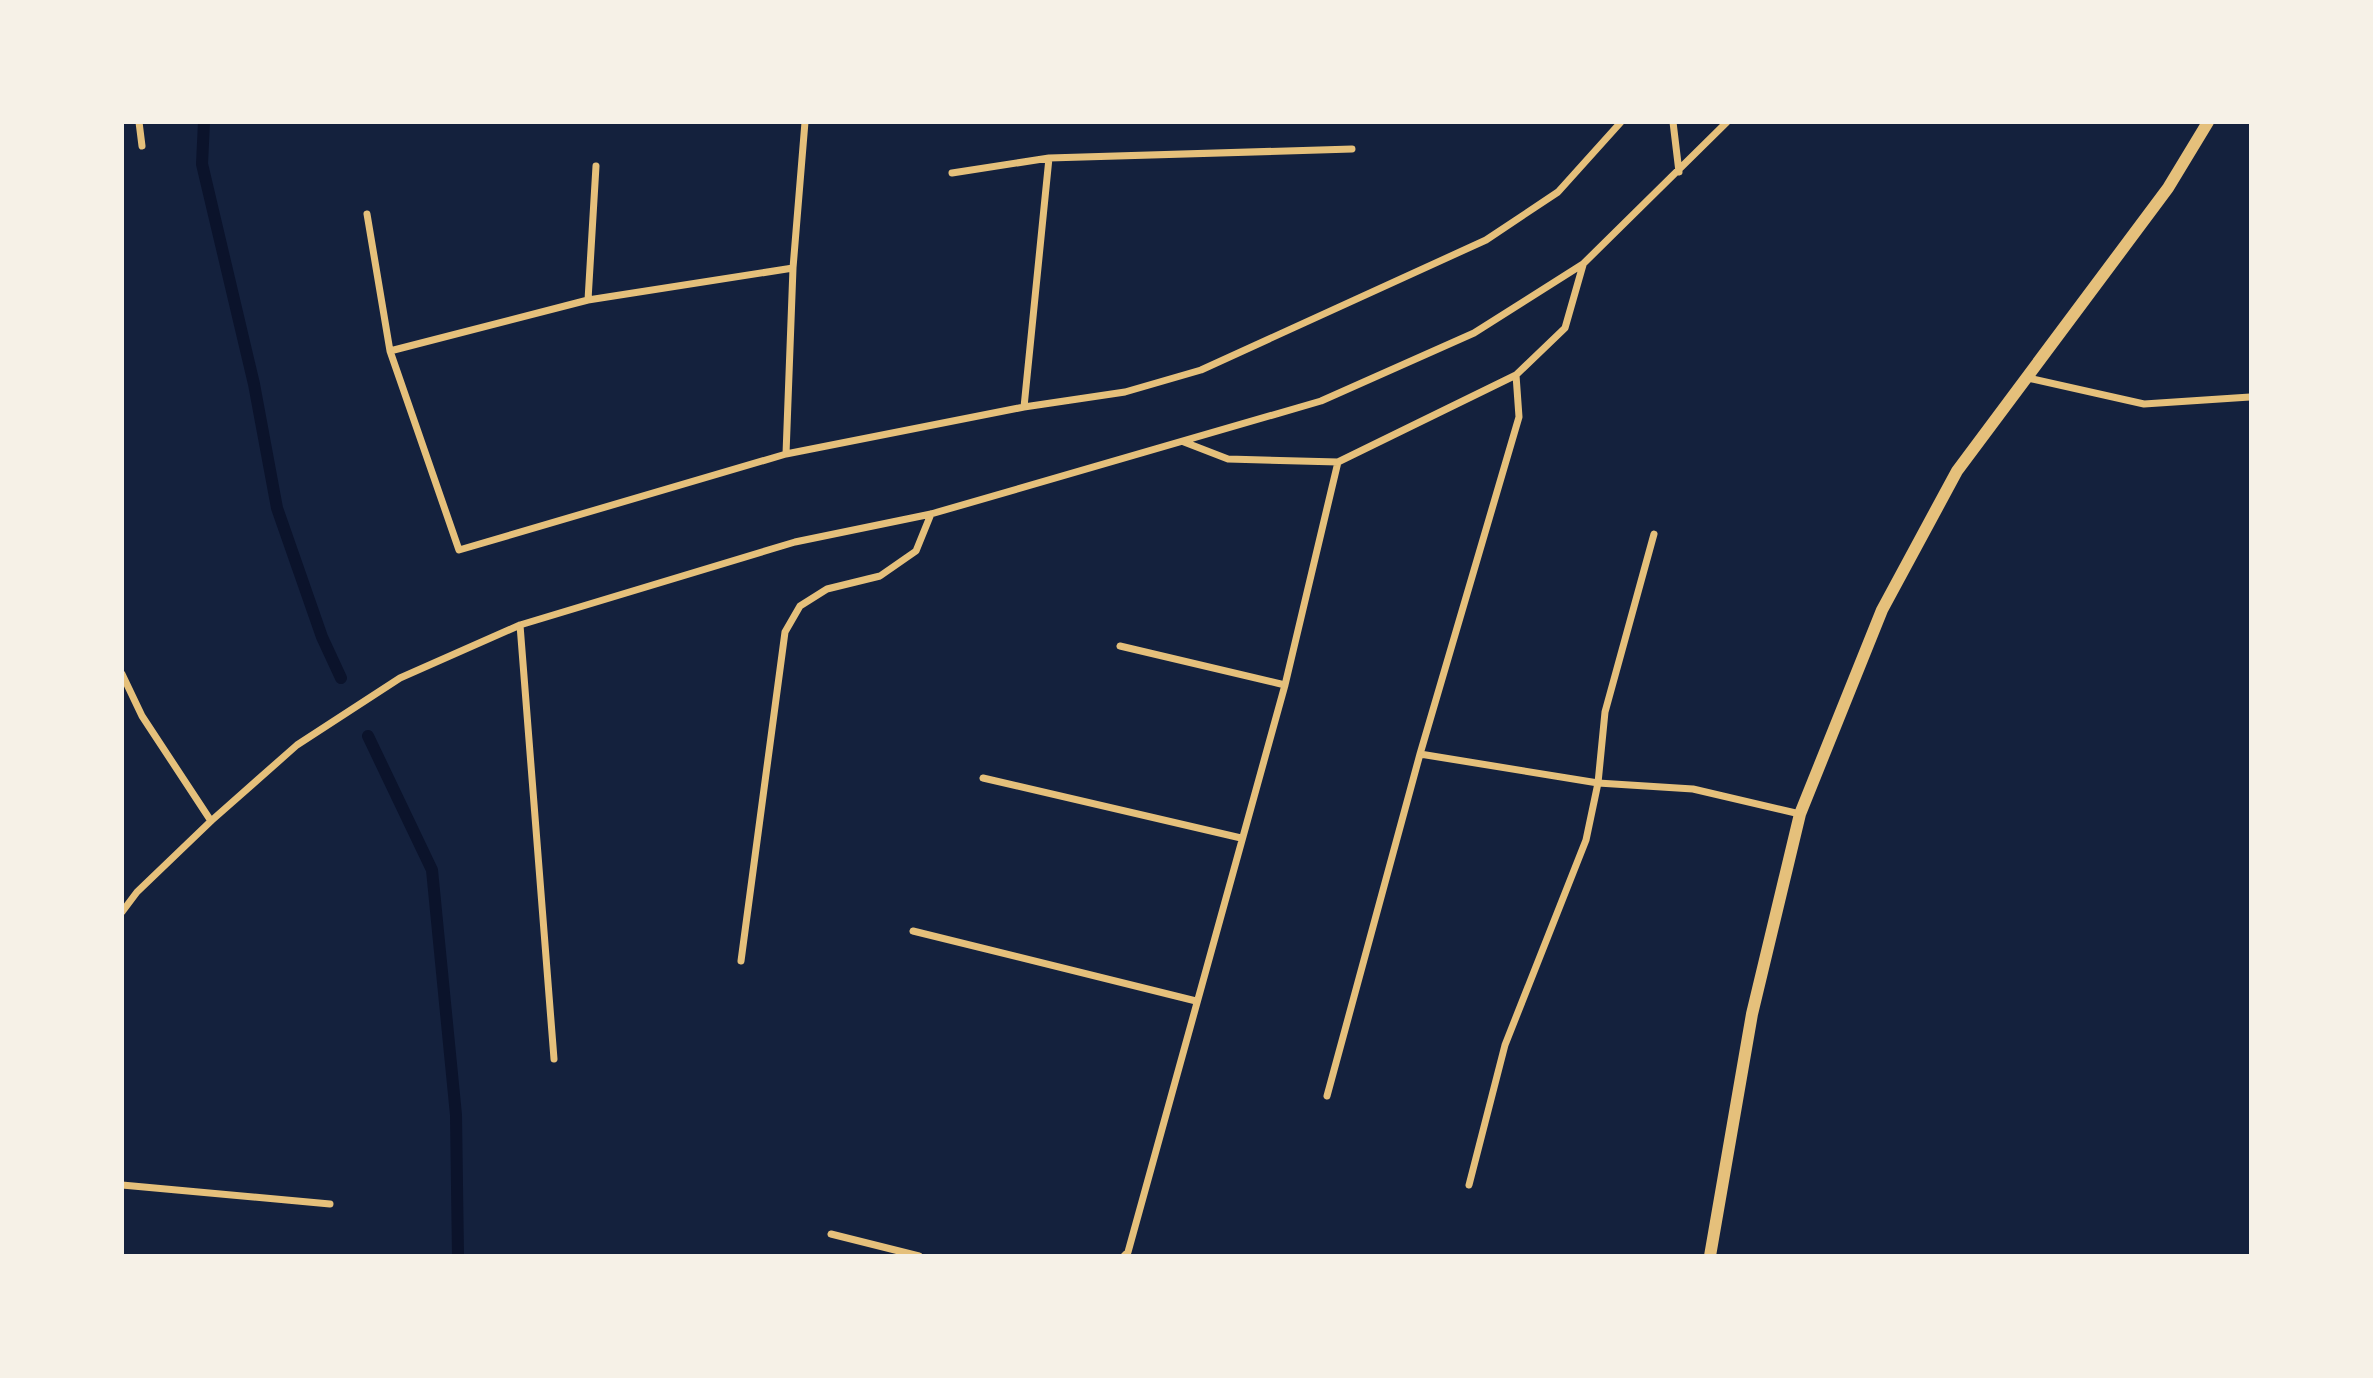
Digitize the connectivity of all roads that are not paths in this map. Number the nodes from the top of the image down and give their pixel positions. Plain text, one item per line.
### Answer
1 (139, 122) edge
2 (805, 122) edge
3 (1622, 122) edge
4 (1672, 122) edge
5 (1727, 122) edge
6 (2208, 122) edge
7 (142, 146) dead end
8 (1352, 149) dead end
9 (1049, 158) junction
10 (596, 166) dead end
11 (1679, 172) junction
12 (952, 173) dead end
13 (367, 214) dead end
14 (1583, 264) junction
15 (793, 268) junction
16 (588, 300) junction
17 (390, 351) junction
18 (1516, 375) junction
19 (2028, 378) junction
20 (2250, 397) edge
21 (1024, 408) junction
22 (1183, 442) junction
23 (786, 454) junction
24 (1338, 462) junction
25 (931, 514) junction
26 (1654, 534) dead end
27 (520, 625) junction
28 (1120, 646) dead end
29 (122, 674) edge
30 (1285, 685) junction
31 (1420, 754) junction
32 (983, 778) dead end
33 (1598, 783) junction
34 (1800, 814) junction
35 (211, 821) junction
36 (1241, 838) junction
37 (122, 912) edge
38 (913, 931) dead end
39 (741, 961) dead end
40 (1196, 1001) junction
41 (554, 1059) dead end
42 (1326, 1096) dead end
43 (122, 1185) edge
44 (1469, 1185) dead end
45 (330, 1204) dead end
46 (831, 1234) dead end
47 (919, 1255) edge
48 (1124, 1255) edge
49 (1710, 1255) edge

1 - 7 street
2 - 15 street
3 - 21 street
4 - 11 street
5 - 11 street
6 - 19 street
8 - 9 street
9 - 12 street
9 - 21 street
10 - 16 street
11 - 14 street
13 - 17 street
14 - 18 street
14 - 22 street
15 - 16 street
15 - 23 street
16 - 17 street
17 - 23 street
18 - 24 street
18 - 31 street
19 - 20 street
19 - 34 street
21 - 23 street
22 - 24 street
22 - 25 street
24 - 30 street
25 - 27 street
25 - 39 street
26 - 33 street
27 - 35 street
27 - 41 street
28 - 30 street
29 - 35 street
30 - 36 street
31 - 33 street
31 - 42 street
32 - 36 street
33 - 34 street
33 - 44 street
34 - 49 street
35 - 37 street
36 - 40 street
38 - 40 street
40 - 48 street
43 - 45 street
46 - 47 street

